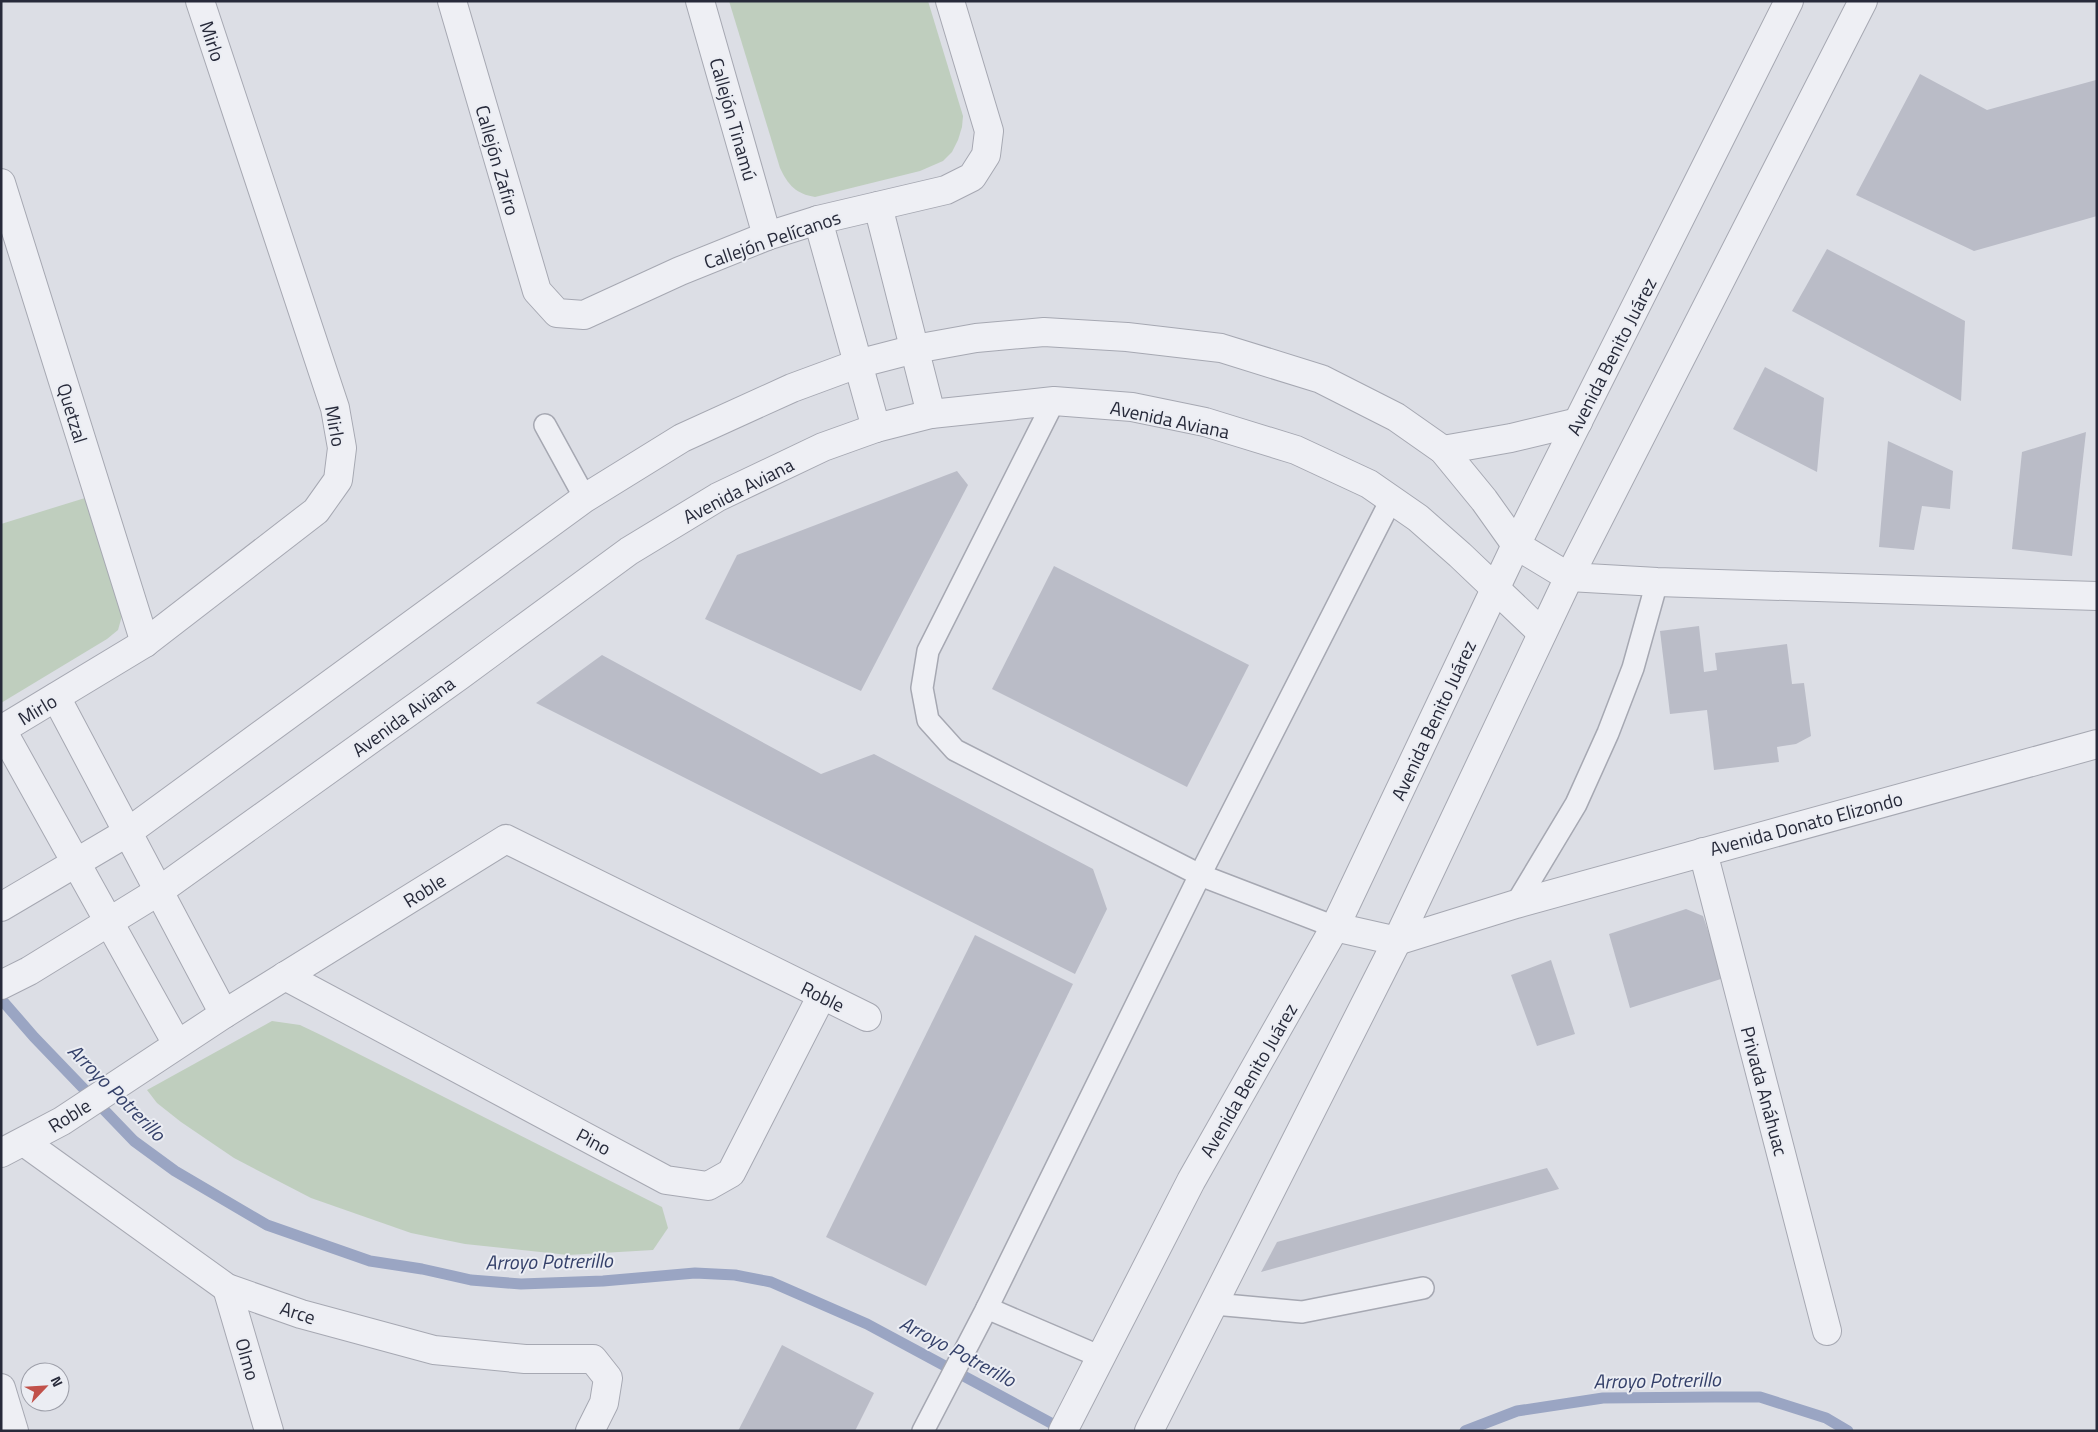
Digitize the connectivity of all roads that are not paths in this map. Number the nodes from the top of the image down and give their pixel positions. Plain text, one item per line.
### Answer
1 (200, 1) edge
2 (452, 1) edge
3 (700, 1) edge
4 (950, 1) edge
5 (1788, 1) edge
6 (1863, 1) edge
7 (1, 183) edge
8 (878, 206) junction
9 (818, 220) junction
10 (768, 236) junction
11 (557, 313) joint
12 (915, 349) junction
13 (857, 364) junction
14 (1054, 401) junction
15 (931, 414) junction
16 (1578, 422) junction
17 (545, 425) dead end
18 (876, 428) junction
19 (1443, 450) junction
20 (585, 498) junction
21 (1391, 500) junction
22 (1516, 545) junction
23 (1569, 577) junction
24 (1657, 582) junction
25 (1495, 590) junction
26 (2097, 596) edge
27 (1542, 633) junction
28 (145, 643) junction
29 (56, 697) junction
30 (2, 730) edge
31 (2097, 744) edge
32 (128, 832) junction
33 (1702, 852) junction
34 (77, 863) junction
35 (1200, 875) junction
36 (159, 890) junction
37 (1516, 904) junction
38 (1, 907) edge
39 (109, 922) junction
40 (1335, 927) junction
41 (1397, 941) junction
42 (285, 976) junction
43 (1, 985) edge
44 (822, 995) junction
45 (224, 1014) junction
46 (867, 1017) dead end
47 (177, 1044) junction
48 (12, 1148) edge
49 (227, 1288) junction
50 (1423, 1288) dead end
51 (1214, 1304) junction
52 (987, 1308) junction
53 (1827, 1331) dead end
54 (1101, 1357) junction
55 (1, 1388) edge
56 (1151, 1427) edge
57 (924, 1428) edge
58 (14, 1431) edge
59 (269, 1431) edge
60 (590, 1431) edge
61 (1063, 1431) edge

1 - 28 street, Mirlo
2 - 11 street, Callejón Zafiro
3 - 10 street, Callejón Tinamú
4 - 8 street, Callejón Pelícanos
5 - 16 street, Avenida Benito Juárez
6 - 23 street
7 - 28 street, Quetzal
8 - 9 street, Callejón Pelícanos
8 - 12 street
9 - 10 street, Callejón Pelícanos
9 - 13 street
10 - 11 street, Callejón Pelícanos
12 - 13 street
12 - 15 street
12 - 19 street
13 - 18 street
13 - 20 street
14 - 15 street, Avenida Aviana
14 - 21 street, Avenida Aviana
14 - 35 lane
15 - 18 street, Avenida Aviana
16 - 19 street
16 - 22 street, Avenida Benito Juárez
17 - 20 lane
18 - 36 street, Avenida Aviana
19 - 22 street
20 - 32 street
21 - 25 street, Avenida Aviana
21 - 35 lane
22 - 23 street
22 - 25 street, Avenida Benito Juárez
23 - 24 street
23 - 27 street
24 - 26 street
24 - 37 lane
25 - 27 street, Avenida Aviana
25 - 40 street, Avenida Benito Juárez
27 - 41 street
28 - 29 street, Mirlo
29 - 30 street, Mirlo
29 - 32 street
30 - 34 street
31 - 33 street, Avenida Donato Elizondo
32 - 34 street
32 - 36 street
33 - 37 street, Avenida Donato Elizondo
33 - 53 street, Privada Anáhuac
34 - 38 street
34 - 39 street
35 - 40 lane
35 - 52 lane
36 - 39 street, Avenida Aviana
36 - 45 street
37 - 41 street, Avenida Donato Elizondo
39 - 43 street, Avenida Aviana
39 - 47 street
40 - 41 street
40 - 54 street, Avenida Benito Juárez
41 - 51 street
42 - 44 street, Roble
42 - 44 street, Pino
42 - 45 street, Roble
44 - 46 street, Roble
45 - 47 street, Roble
47 - 48 street, Roble
48 - 49 street, Arce
49 - 59 street, Olmo
49 - 60 street, Arce
50 - 51 lane
51 - 56 street
52 - 54 lane
52 - 57 lane
54 - 61 street, Avenida Benito Juárez
55 - 58 street

